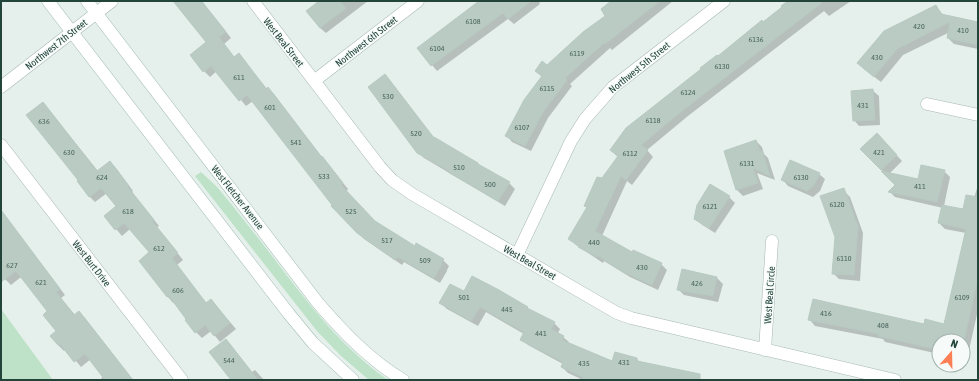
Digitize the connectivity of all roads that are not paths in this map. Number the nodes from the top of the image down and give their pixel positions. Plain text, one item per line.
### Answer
1 (48, 1) edge
2 (87, 1) edge
3 (112, 1) edge
4 (253, 1) edge
5 (418, 1) edge
6 (724, 1) edge
7 (96, 13) junction
8 (72, 32) junction
9 (314, 81) junction
10 (1, 87) edge
11 (927, 104) dead end
12 (978, 115) edge
13 (1, 145) edge
14 (772, 241) dead end
15 (517, 255) junction
16 (765, 350) junction
17 (182, 380) edge
18 (353, 380) edge
19 (403, 380) edge
20 (895, 380) edge

1 - 8 street
2 - 7 street, West Fletcher Avenue
3 - 7 street, Northwest 7th Street
4 - 9 street, West Beal Street
5 - 9 street, Northwest 6th Street
6 - 15 street, Northwest 5th Street
7 - 8 street, Northwest 7th Street
7 - 19 street, West Fletcher Avenue
8 - 10 street, Northwest 7th Street
8 - 18 street
9 - 15 street, West Beal Street
11 - 12 street
13 - 17 street, West Burt Drive
14 - 16 street, West Beal Circle
15 - 16 street, West Beal Street
16 - 20 street, West Beal Street

